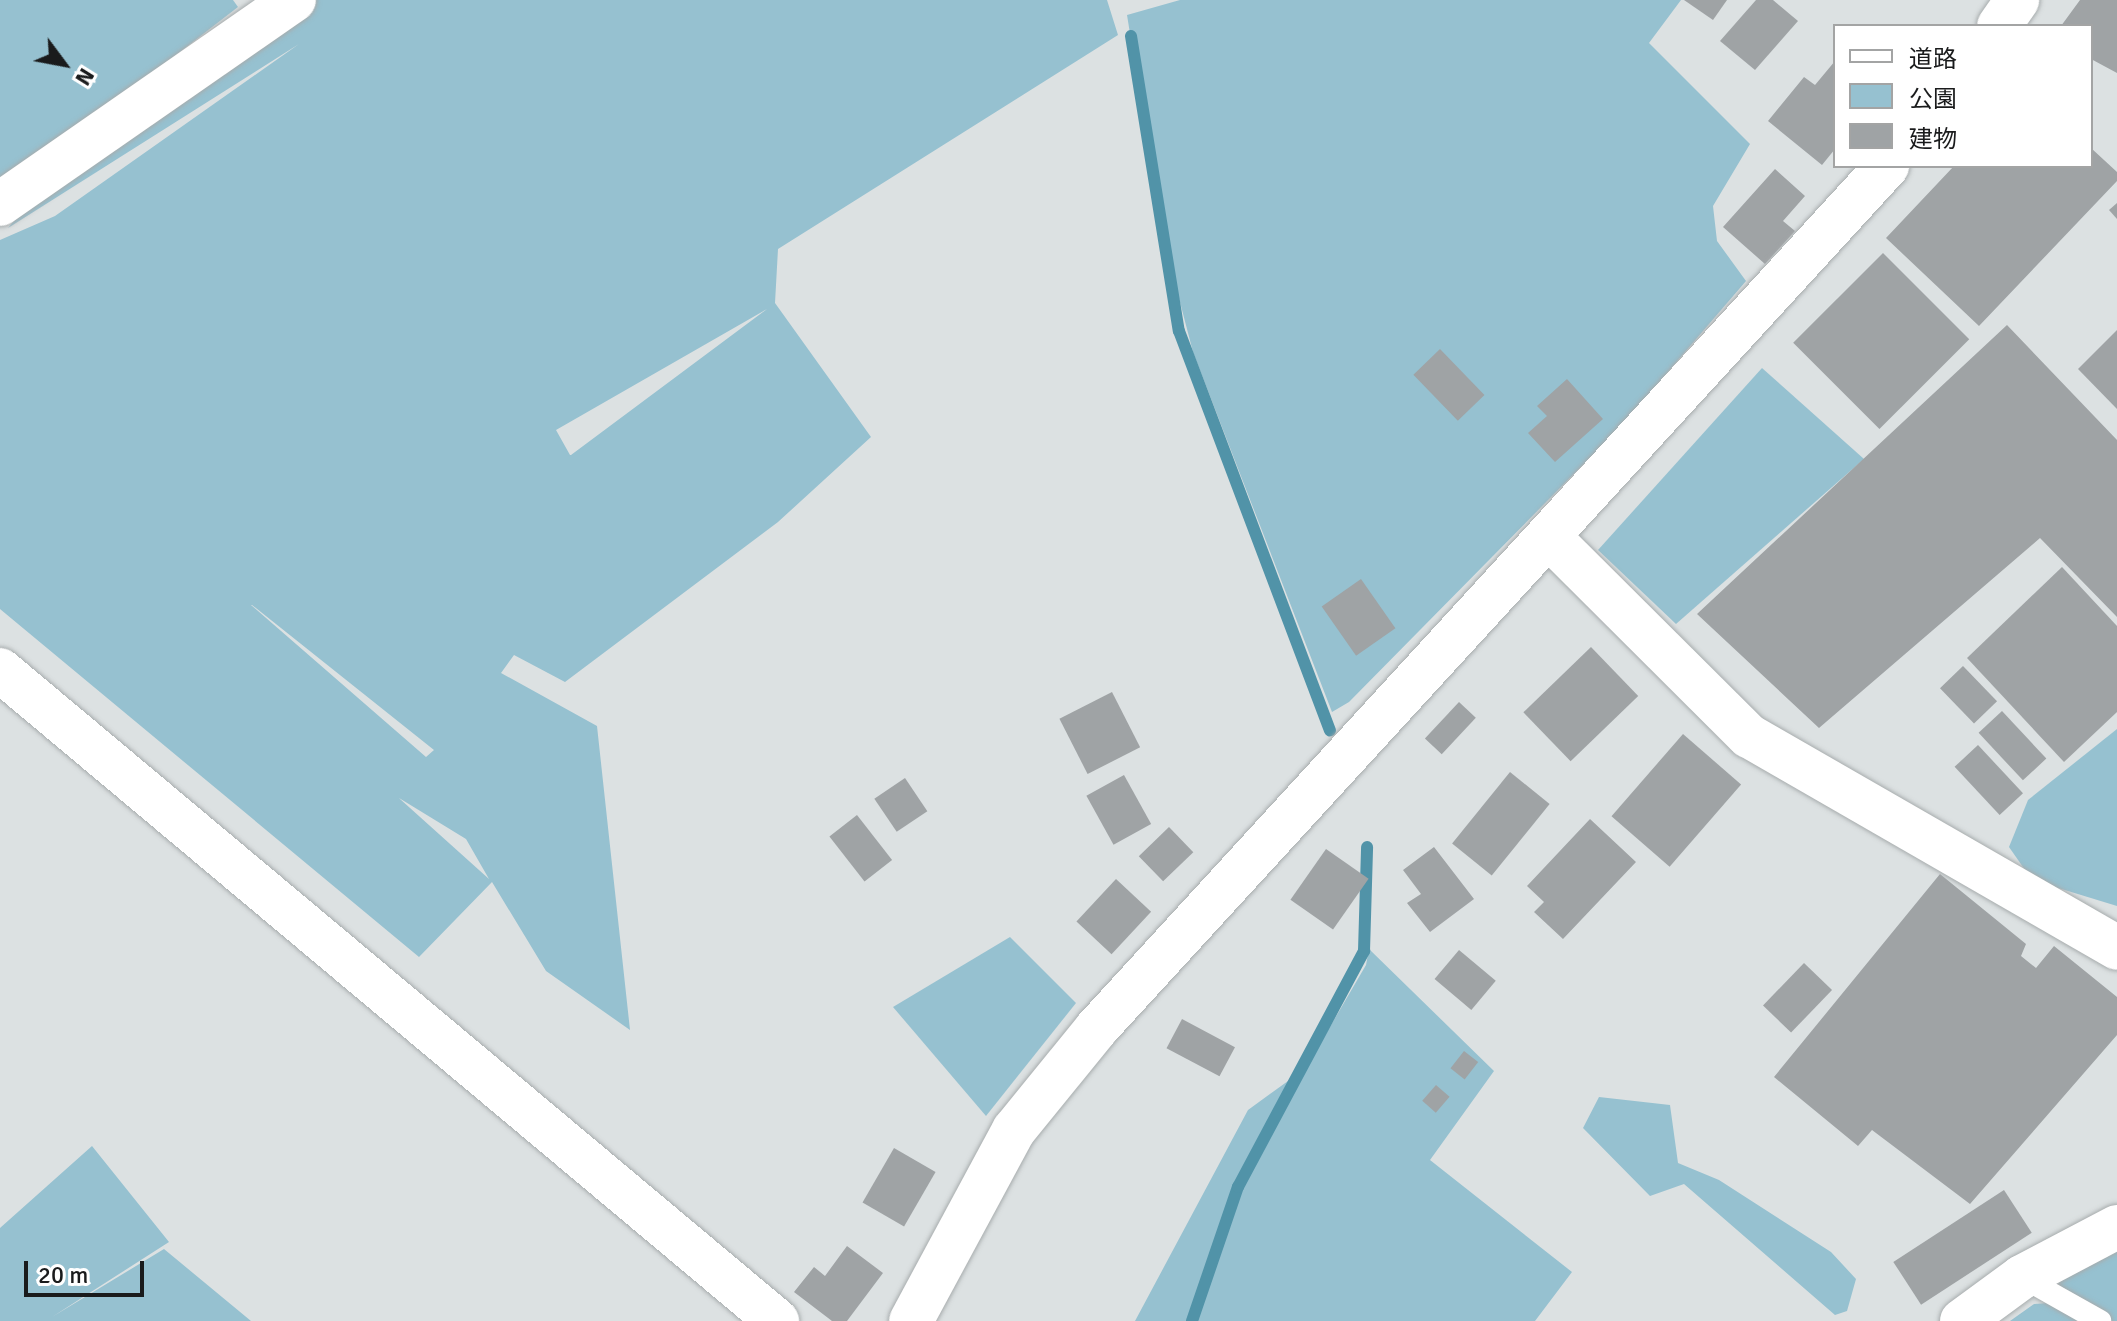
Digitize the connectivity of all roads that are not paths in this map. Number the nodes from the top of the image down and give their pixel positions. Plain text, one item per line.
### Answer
1 (294, 0) edge
2 (2017, 0) edge
3 (2000, 24) edge
4 (1885, 168) edge
5 (0, 204) edge
6 (1550, 538) junction
7 (0, 670) edge
8 (2117, 948) edge
9 (2117, 1227) edge
10 (2022, 1277) junction
11 (777, 1321) edge
12 (911, 1321) edge
13 (1962, 1321) edge
14 (2100, 1321) edge

1 - 5 street
2 - 3 street
4 - 6 street
6 - 8 street
6 - 12 street
7 - 11 street
9 - 10 street
10 - 13 street
10 - 14 lane

